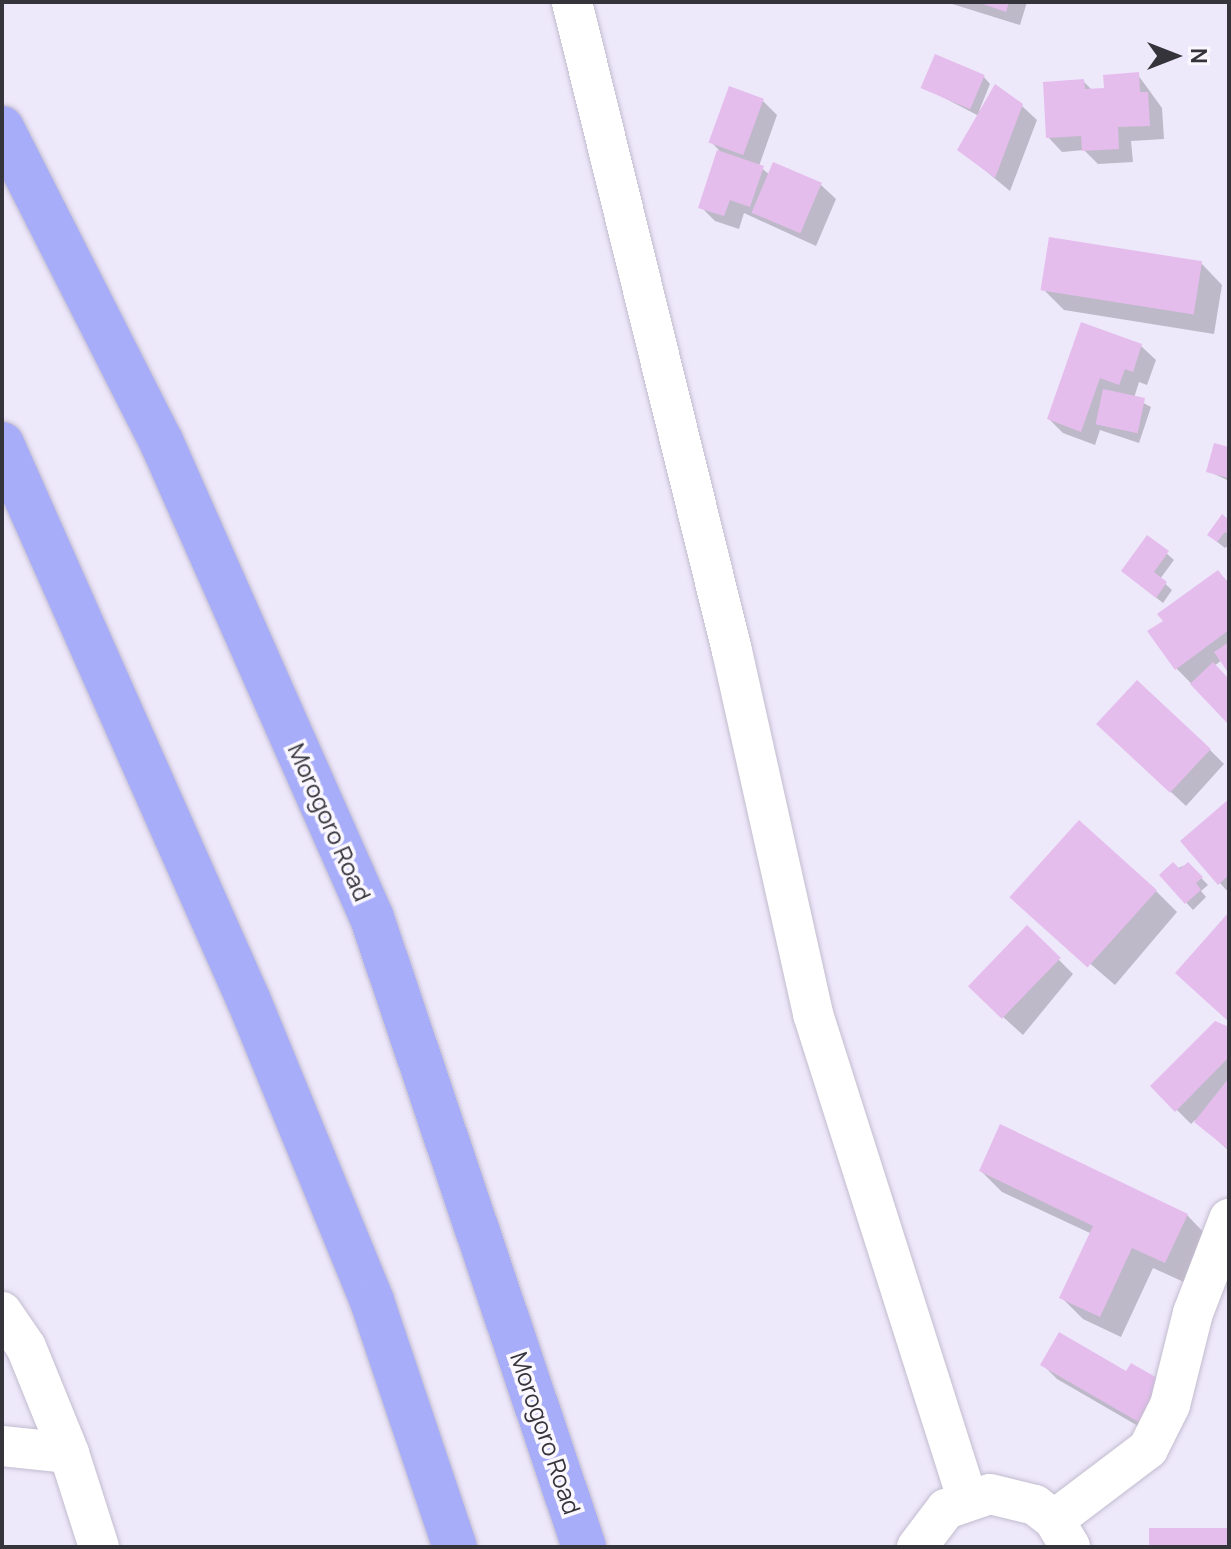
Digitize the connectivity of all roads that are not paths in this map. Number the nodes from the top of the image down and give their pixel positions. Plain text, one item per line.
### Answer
1 (572, 2) edge
2 (2, 128) edge
3 (2, 444) edge
4 (1229, 1219) edge
5 (2, 1312) edge
6 (2, 1446) edge
7 (69, 1453) junction
8 (565, 1487) junction
9 (967, 1498) junction
10 (1062, 1533) edge
11 (452, 1543) edge
12 (99, 1547) edge
13 (584, 1547) edge
14 (617, 1547) edge
15 (917, 1547) edge

1 - 9 street
2 - 8 highway, Morogoro Road
3 - 11 highway
4 - 10 street
5 - 7 street
6 - 7 street
7 - 12 street
8 - 13 highway, Morogoro Road
8 - 14 highway
9 - 10 street
9 - 15 street

